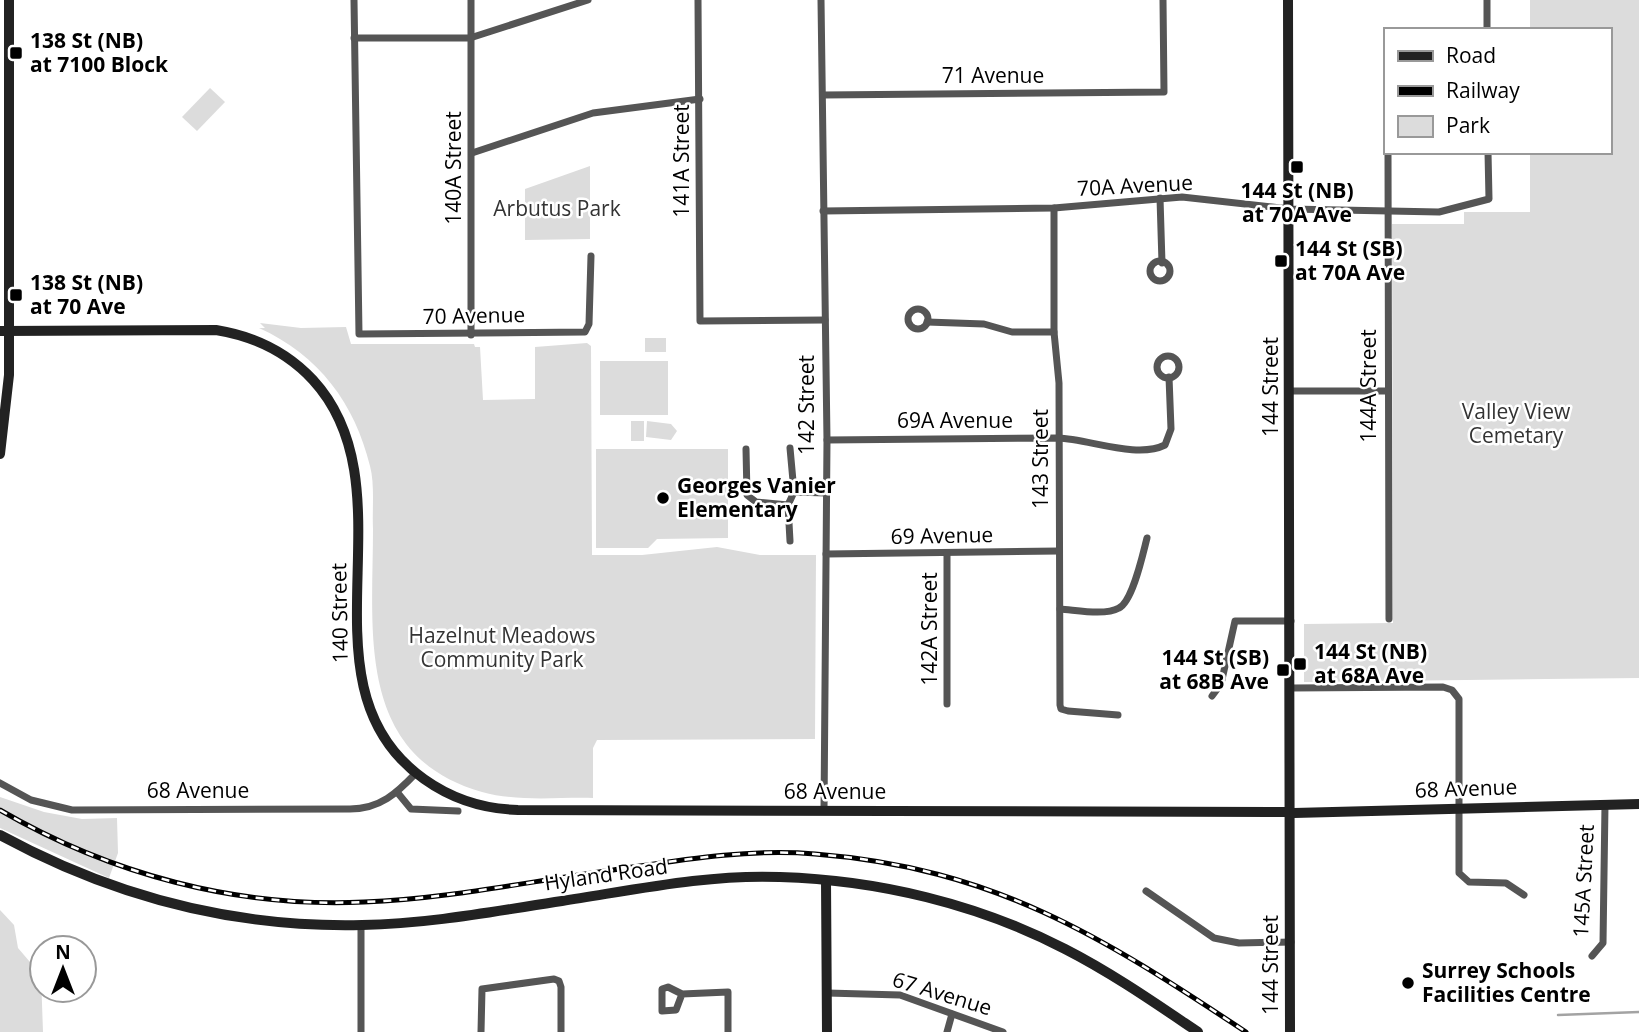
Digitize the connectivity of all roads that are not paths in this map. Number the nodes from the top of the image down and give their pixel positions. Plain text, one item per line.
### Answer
1 (9, 0) edge
2 (354, 0) edge
3 (471, 0) edge
4 (588, 0) edge
5 (698, 0) edge
6 (821, 0) edge
7 (1163, 0) edge
8 (1289, 0) edge
9 (1487, 0) edge
10 (1487, 28) edge
11 (354, 38) junction
12 (470, 38) junction
13 (822, 95) junction
14 (700, 99) junction
15 (471, 153) junction
16 (1388, 154) edge
17 (1488, 154) edge
18 (1160, 198) junction
19 (1054, 208) junction
20 (1290, 209) junction
21 (823, 211) junction
22 (1387, 211) junction
23 (590, 256) dead end
24 (1162, 262) dead end
25 (825, 320) junction
26 (927, 322) dead end
27 (5, 331) edge
28 (1054, 332) junction
29 (471, 335) junction
30 (1170, 377) dead end
31 (1290, 391) junction
32 (1386, 391) junction
33 (1058, 438) junction
34 (827, 440) junction
35 (790, 448) dead end
36 (746, 449) dead end
37 (0, 454) edge
38 (794, 492) junction
39 (826, 493) junction
40 (788, 505) junction
41 (1147, 538) dead end
42 (790, 541) dead end
43 (1059, 551) junction
44 (826, 554) junction
45 (947, 554) junction
46 (1060, 609) junction
47 (1389, 620) dead end
48 (1291, 621) junction
49 (1291, 688) junction
50 (1212, 696) dead end
51 (947, 704) dead end
52 (1118, 715) dead end
53 (416, 773) junction
54 (0, 783) edge
55 (397, 792) junction
56 (1639, 804) edge
57 (1605, 805) junction
58 (1459, 808) junction
59 (457, 811) dead end
60 (824, 811) junction
61 (1291, 813) junction
62 (0, 835) edge
63 (826, 881) junction
64 (1146, 891) dead end
65 (1524, 895) dead end
66 (361, 925) junction
67 (1291, 942) junction
68 (1592, 957) dead end
69 (827, 993) junction
70 (682, 994) dead end
71 (952, 1014) junction
72 (1291, 1031) edge
73 (361, 1032) edge
74 (481, 1032) edge
75 (562, 1032) edge
76 (728, 1032) edge
77 (827, 1032) edge
78 (947, 1032) edge
79 (1003, 1032) edge
80 (1198, 1032) edge

1 - 27 street
2 - 11 street
3 - 12 street, 140A Street
4 - 12 street
5 - 14 street, 141A Street
6 - 13 street, 142 Street
7 - 13 street, 71 Avenue
8 - 20 street, 144 Street
9 - 10 street
11 - 12 street
11 - 29 street, 70 Avenue
12 - 15 street, 140A Street
13 - 21 street, 142 Street
14 - 15 street
14 - 25 street, 141A Street
15 - 29 street, 140A Street
16 - 22 street, 144A Street
17 - 22 street, 70A Avenue
18 - 19 street, 70A Avenue
18 - 20 street, 70A Avenue
18 - 24 street
19 - 21 street, 70A Avenue
19 - 28 street, 143 Street
20 - 22 street, 70A Avenue
20 - 31 street, 144 Street
21 - 25 street, 142 Street
22 - 32 street, 144A Street
23 - 29 street, 70 Avenue
25 - 34 street, 142 Street
26 - 28 street
27 - 37 street
27 - 53 street, 140 Street
28 - 33 street, 143 Street
30 - 33 street, 69A Avenue
31 - 32 street
31 - 48 street, 144 Street
32 - 47 street, 144A Street
33 - 34 street, 69A Avenue
33 - 43 street, 143 Street
34 - 39 street, 142 Street
35 - 38 street
36 - 40 street
38 - 39 street
38 - 40 street
39 - 44 street, 142 Street
40 - 42 street
41 - 46 street
43 - 45 street, 69 Avenue
43 - 46 street, 143 Street
44 - 45 street, 69 Avenue
44 - 60 street, 142 Street
45 - 51 street, 142A Street
46 - 52 street, 143 Street
48 - 49 street, 144 Street
48 - 50 street
49 - 58 street
49 - 61 street, 144 Street
53 - 55 street, 68 Avenue
53 - 60 street, 68 Avenue
54 - 55 street, 68 Avenue
55 - 59 street
56 - 57 street, 68 Avenue
57 - 58 street, 68 Avenue
57 - 68 street, 145A Street
58 - 61 street, 68 Avenue
58 - 65 street
60 - 61 street, 68 Avenue
61 - 67 street, 144 Street
62 - 66 street, Hyland Road
63 - 66 street, Hyland Road
63 - 69 street
63 - 80 street, Hyland Road
64 - 67 street
66 - 73 street
67 - 72 street, 144 Street
69 - 71 street, 67 Avenue
69 - 77 street
70 - 76 street
71 - 78 street
71 - 79 street, 67 Avenue
74 - 75 street

